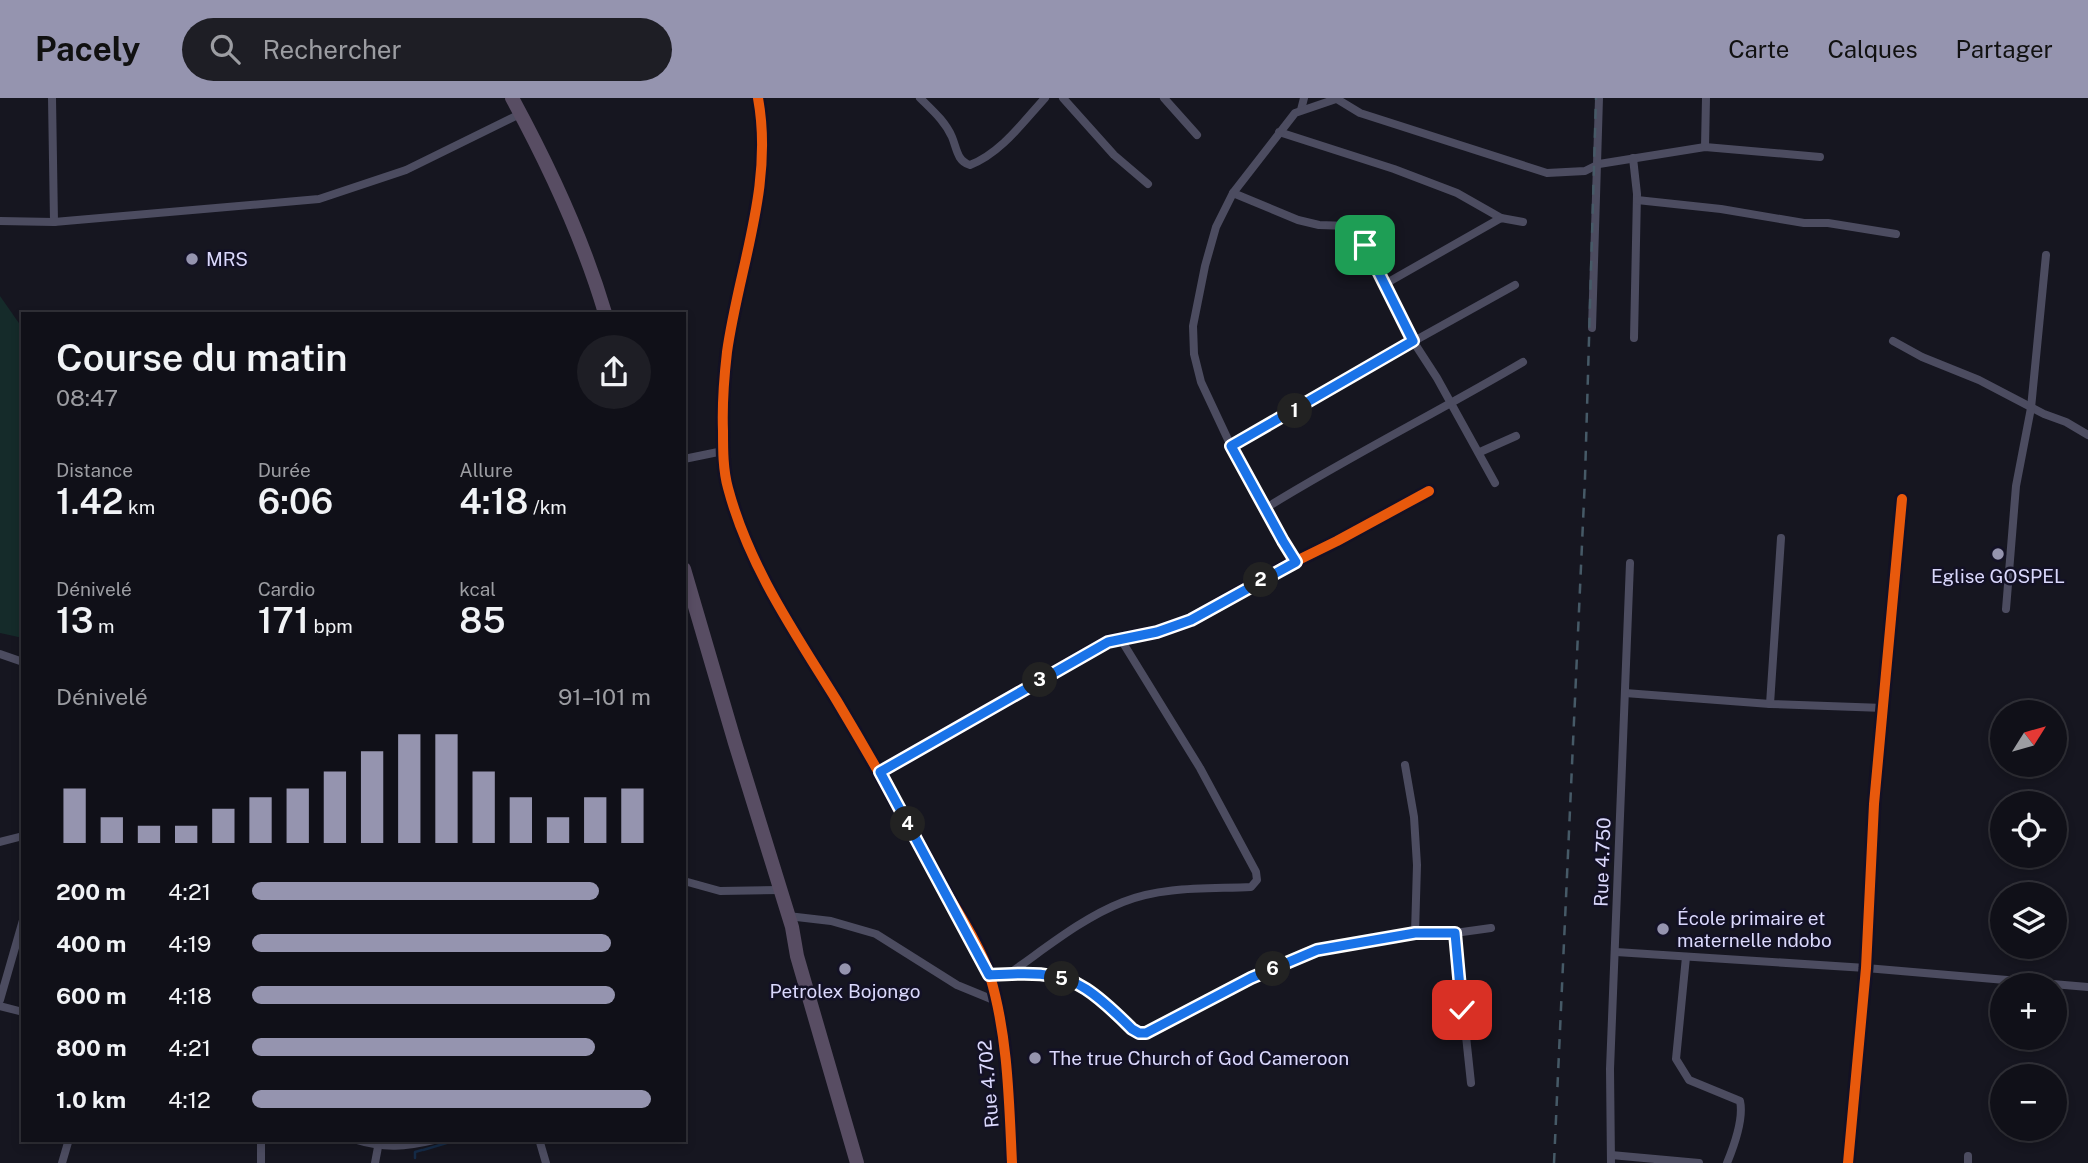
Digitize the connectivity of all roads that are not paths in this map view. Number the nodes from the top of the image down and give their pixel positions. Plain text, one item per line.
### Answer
1 (52, 98) edge
2 (512, 98) edge
3 (758, 98) edge
4 (919, 98) edge
5 (1045, 98) edge
6 (1063, 98) edge
7 (1164, 98) edge
8 (1304, 98) edge
9 (1338, 98) edge
10 (1600, 98) edge
11 (1706, 98) edge
12 (1301, 110) junction
13 (520, 114) junction
14 (1279, 132) junction
15 (1196, 135) dead end
16 (1705, 147) junction
17 (1820, 157) dead end
18 (1633, 158) junction
19 (1599, 164) junction
20 (1148, 184) dead end
21 (1233, 194) junction
22 (1637, 200) junction
23 (1500, 218) junction
24 (0, 221) edge
25 (54, 222) junction
26 (1523, 222) dead end
27 (1896, 234) dead end
28 (2046, 255) dead end
29 (1385, 284) junction
30 (1516, 285) dead end
31 (606, 312) edge
32 (1592, 328) dead end
33 (1634, 338) dead end
34 (1413, 341) junction
35 (1893, 341) dead end
36 (1523, 362) dead end
37 (1451, 404) junction
38 (2031, 408) junction
39 (2088, 435) edge
40 (1516, 436) dead end
41 (1231, 446) junction
42 (723, 451) junction
43 (1480, 452) junction
44 (686, 459) edge
45 (1495, 483) dead end
46 (1429, 491) dead end
47 (1902, 499) dead end
48 (1266, 508) junction
49 (1781, 538) dead end
50 (1296, 562) junction
51 (1630, 563) dead end
52 (686, 576) edge
53 (2006, 609) dead end
54 (1120, 638) junction
55 (0, 654) edge
56 (21, 662) edge
57 (1625, 693) junction
58 (1770, 704) junction
59 (1884, 708) junction
60 (1405, 765) dead end
61 (880, 772) junction
62 (21, 837) edge
63 (0, 842) edge
64 (686, 882) edge
65 (780, 890) junction
66 (790, 921) junction
67 (21, 927) edge
68 (1491, 928) dead end
69 (1415, 933) junction
70 (1455, 933) junction
71 (1616, 952) junction
72 (1686, 957) junction
73 (1866, 968) junction
74 (1010, 973) junction
75 (989, 975) junction
76 (2088, 987) edge
77 (0, 1000) edge
78 (996, 1001) junction
79 (0, 1006) edge
80 (21, 1011) edge
81 (1471, 1083) dead end
82 (68, 1142) edge
83 (261, 1142) edge
84 (362, 1142) edge
85 (425, 1142) edge
86 (540, 1142) edge
87 (378, 1147) junction
88 (1611, 1159) edge
89 (62, 1163) edge
90 (261, 1163) edge
91 (375, 1163) edge
92 (546, 1163) edge
93 (857, 1163) edge
94 (866, 1163) edge
95 (1012, 1163) edge
96 (1699, 1163) edge
97 (1727, 1163) edge
98 (1848, 1163) edge

1 - 25 street
2 - 13 highway
3 - 42 street, Rue 4.702
4 - 5 street
6 - 20 street
7 - 15 street
8 - 12 street
9 - 12 street
9 - 19 street
10 - 19 street
11 - 16 street
12 - 14 street
13 - 25 street
13 - 31 highway
14 - 21 street
14 - 23 street
16 - 17 street
16 - 18 street
18 - 19 street
18 - 22 street
19 - 32 street
21 - 29 street
21 - 41 street
22 - 27 street
22 - 33 street
23 - 26 street
23 - 29 street
24 - 25 street
28 - 38 street
29 - 34 street
30 - 34 street
34 - 37 street
34 - 41 street
35 - 38 street
36 - 37 street
37 - 43 street
37 - 48 street
38 - 39 street
38 - 53 street
40 - 43 street
41 - 48 street
42 - 44 street
42 - 61 street, Rue 4.702
43 - 45 street
46 - 50 street
47 - 59 street
48 - 50 street
49 - 58 street
50 - 54 street
51 - 57 street, Rue 4.750
52 - 65 highway
54 - 61 street
54 - 74 street
55 - 56 street
57 - 58 street
57 - 71 street, Rue 4.750
58 - 59 street
59 - 73 street
60 - 69 street
61 - 75 street, Rue 4.702
62 - 63 street
64 - 65 street
65 - 66 highway
66 - 78 street
66 - 93 highway
66 - 94 highway
67 - 77 street
68 - 70 street
69 - 70 street
69 - 74 street
70 - 81 street
71 - 72 street
71 - 88 street, Rue 4.750
72 - 73 street
72 - 97 street
73 - 76 street
73 - 98 street
74 - 75 street
75 - 78 street, Rue 4.702
78 - 95 street, Rue 4.702
79 - 80 street
82 - 89 street
83 - 90 street
84 - 87 street
85 - 87 street
86 - 92 street
87 - 91 street
88 - 96 street

